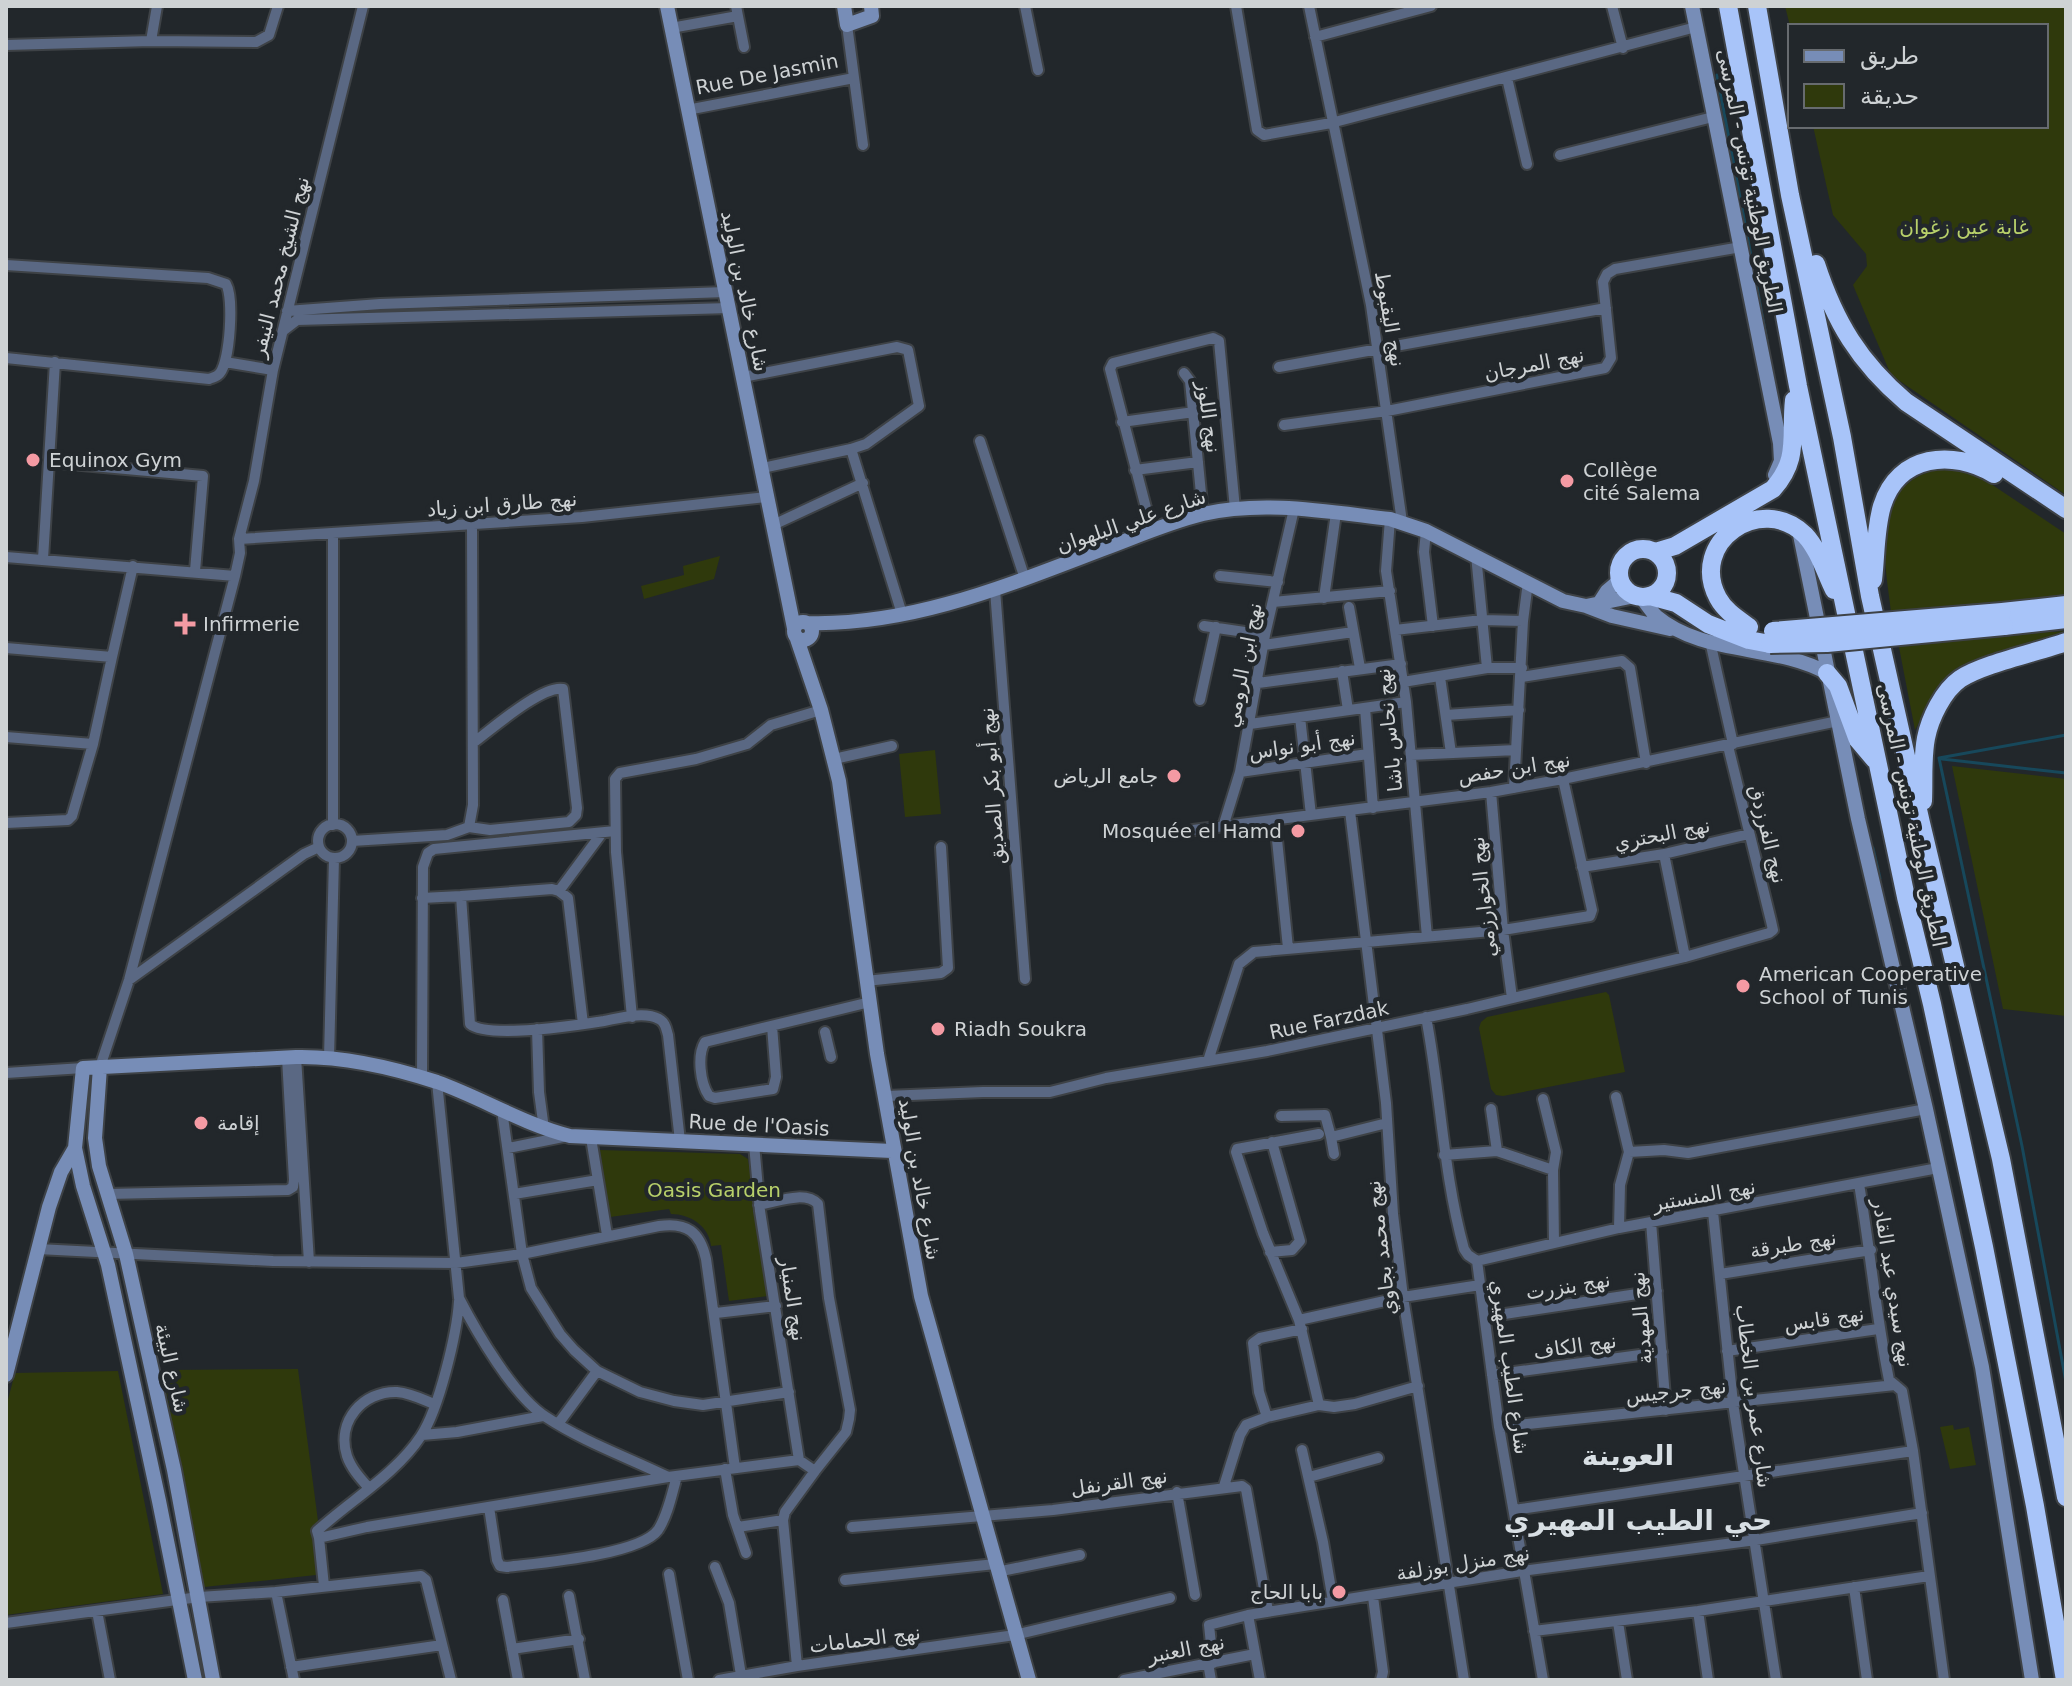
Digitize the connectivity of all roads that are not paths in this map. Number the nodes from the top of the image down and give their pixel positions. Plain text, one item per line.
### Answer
1 (157, 6) edge
2 (278, 6) edge
3 (363, 6) edge
4 (667, 6) edge
5 (844, 6) edge
6 (1025, 6) edge
7 (1236, 6) edge
8 (1309, 6) edge
9 (1431, 6) edge
10 (1612, 6) edge
11 (1692, 6) edge
12 (1728, 6) edge
13 (1757, 6) edge
14 (737, 11) edge
15 (871, 11) edge
16 (847, 25) junction
17 (1696, 27) junction
18 (671, 28) junction
19 (1315, 37) junction
20 (151, 41) junction
21 (6, 45) edge
22 (744, 47) dead end
23 (1623, 48) junction
24 (1038, 70) dead end
25 (854, 78) junction
26 (1507, 78) junction
27 (687, 110) junction
28 (1713, 117) junction
29 (1331, 123) junction
30 (863, 145) dead end
31 (1560, 155) dead end
32 (1527, 164) dead end
33 (1790, 195) junction
34 (1741, 247) junction
35 (6, 265) edge
36 (726, 292) junction
37 (730, 308) junction
38 (1606, 308) junction
39 (287, 311) junction
40 (282, 331) junction
41 (1378, 350) junction
42 (6, 358) edge
43 (55, 362) junction
44 (225, 362) junction
45 (1279, 367) dead end
46 (273, 370) junction
47 (1184, 373) dead end
48 (743, 377) junction
49 (1798, 386) junction
50 (1387, 411) junction
51 (1194, 412) junction
52 (1122, 422) junction
53 (1284, 425) dead end
54 (980, 441) dead end
55 (851, 449) junction
56 (49, 462) junction
57 (1198, 462) junction
58 (762, 468) junction
59 (1135, 470) junction
60 (863, 483) junction
61 (767, 497) junction
62 (1755, 499) junction
63 (1235, 509) junction
64 (1294, 509) junction
65 (2066, 509) edge
66 (1336, 513) junction
67 (1203, 514) junction
68 (1396, 520) junction
69 (2066, 522) edge
70 (472, 525) junction
71 (773, 525) junction
72 (1799, 530) junction
73 (1152, 531) junction
74 (1426, 531) junction
75 (333, 534) junction
76 (239, 539) junction
77 (1655, 552) junction
78 (1476, 555) junction
79 (6, 557) edge
80 (43, 559) junction
81 (133, 566) junction
82 (195, 571) junction
83 (235, 576) junction
84 (1220, 576) dead end
85 (1667, 576) junction
86 (1025, 579) junction
87 (1620, 580) junction
88 (1278, 582) junction
89 (1528, 582) junction
90 (995, 590) junction
91 (1390, 591) junction
92 (1642, 596) junction
93 (1870, 596) junction
94 (1324, 598) junction
95 (1273, 602) junction
96 (1592, 606) junction
97 (1349, 607) dead end
98 (2065, 609) edge
99 (1845, 612) junction
100 (902, 614) junction
101 (1482, 620) junction
102 (1523, 621) junction
103 (1204, 626) dead end
104 (1433, 626) junction
105 (1216, 627) junction
106 (1749, 627) junction
107 (1395, 630) junction
108 (804, 631) junction
109 (1679, 631) junction
110 (1353, 632) junction
111 (1772, 637) junction
112 (1265, 640) junction
113 (1710, 641) junction
114 (2066, 642) edge
115 (6, 648) edge
116 (112, 657) junction
117 (1401, 664) junction
118 (1360, 668) junction
119 (1487, 668) junction
120 (1342, 671) junction
121 (1522, 672) junction
122 (1827, 673) junction
123 (1440, 677) junction
124 (1403, 682) junction
125 (1258, 683) junction
126 (1200, 700) dead end
127 (1406, 702) junction
128 (1365, 708) junction
129 (821, 710) junction
130 (1348, 710) junction
131 (1519, 710) junction
132 (1446, 715) junction
133 (1300, 717) junction
134 (1838, 721) junction
135 (1250, 724) junction
136 (6, 737) edge
137 (473, 743) junction
138 (93, 744) junction
139 (1731, 745) junction
140 (892, 746) dead end
141 (1516, 750) junction
142 (1451, 753) junction
143 (1368, 754) junction
144 (1411, 755) junction
145 (834, 759) junction
146 (1307, 763) junction
147 (1646, 763) junction
148 (1879, 765) junction
149 (1240, 772) junction
150 (1563, 779) junction
151 (1514, 788) junction
152 (1491, 792) junction
153 (1414, 800) junction
154 (1373, 808) junction
155 (1350, 811) junction
156 (1311, 815) junction
157 (1275, 820) junction
158 (6, 823) edge
159 (1921, 823) junction
160 (333, 825) junction
161 (469, 827) junction
162 (1223, 827) junction
163 (1193, 830) dead end
164 (615, 831) junction
165 (602, 833) junction
166 (1749, 834) junction
167 (352, 841) junction
168 (319, 847) junction
169 (941, 847) dead end
170 (1664, 854) junction
171 (334, 858) junction
172 (1582, 867) junction
173 (559, 891) junction
174 (461, 896) junction
175 (422, 898) junction
176 (1503, 930) junction
177 (1772, 932) joint
178 (1427, 937) junction
179 (1364, 941) junction
180 (1288, 948) junction
181 (1685, 957) junction
182 (1025, 979) dead end
183 (129, 980) junction
184 (866, 981) junction
185 (1512, 998) junction
186 (870, 1002) junction
187 (632, 1017) junction
188 (1426, 1017) junction
189 (583, 1024) junction
190 (772, 1026) junction
191 (1376, 1028) junction
192 (537, 1029) junction
193 (825, 1032) dead end
194 (831, 1057) dead end
195 (292, 1058) junction
196 (329, 1058) junction
197 (1208, 1061) junction
198 (100, 1067) junction
199 (83, 1068) junction
200 (6, 1073) edge
201 (430, 1080) junction
202 (886, 1096) junction
203 (1616, 1097) dead end
204 (1543, 1099) dead end
205 (1491, 1109) dead end
206 (1926, 1109) junction
207 (502, 1110) junction
208 (1281, 1116) dead end
209 (1387, 1123) junction
210 (544, 1129) junction
211 (1319, 1134) dead end
212 (570, 1136) junction
213 (1331, 1137) junction
214 (591, 1138) junction
215 (680, 1141) junction
216 (1272, 1142) junction
217 (754, 1144) junction
218 (75, 1148) junction
219 (508, 1148) junction
220 (892, 1151) junction
221 (1497, 1151) junction
222 (1629, 1152) junction
223 (1334, 1154) dead end
224 (1444, 1155) junction
225 (1938, 1168) junction
226 (1553, 1170) junction
227 (598, 1180) junction
228 (1859, 1184) junction
229 (107, 1194) junction
230 (514, 1194) junction
231 (759, 1205) junction
232 (1713, 1212) junction
233 (1651, 1222) junction
234 (1619, 1228) junction
235 (607, 1235) junction
236 (1554, 1243) junction
237 (38, 1249) junction
238 (1871, 1250) junction
239 (1270, 1252) junction
240 (105, 1254) junction
241 (126, 1254) junction
242 (522, 1254) junction
243 (1477, 1261) junction
244 (309, 1262) junction
245 (456, 1263) junction
246 (1720, 1274) junction
247 (1480, 1285) junction
248 (1657, 1291) junction
249 (1403, 1297) junction
250 (459, 1298) junction
251 (776, 1306) junction
252 (716, 1313) junction
253 (1485, 1317) junction
254 (1300, 1325) junction
255 (1878, 1329) junction
256 (1727, 1351) junction
257 (1662, 1352) junction
258 (597, 1371) junction
259 (6, 1375) edge
260 (1492, 1375) junction
261 (1418, 1386) junction
262 (1898, 1388) junction
263 (789, 1392) junction
264 (728, 1402) junction
265 (1733, 1403) junction
266 (434, 1404) junction
267 (1319, 1405) junction
268 (1666, 1410) junction
269 (543, 1416) junction
270 (1267, 1417) junction
271 (558, 1424) junction
272 (1499, 1427) junction
273 (422, 1435) junction
274 (1302, 1450) dead end
275 (1913, 1451) junction
276 (1378, 1458) dead end
277 (799, 1460) junction
278 (730, 1468) junction
279 (815, 1471) junction
280 (672, 1476) junction
281 (1309, 1477) junction
282 (1745, 1478) junction
283 (1224, 1486) junction
284 (368, 1487) junction
285 (1177, 1492) junction
286 (2066, 1497) edge
287 (489, 1507) junction
288 (1514, 1510) junction
289 (1922, 1513) junction
290 (983, 1516) junction
291 (783, 1520) junction
292 (738, 1527) junction
293 (852, 1527) dead end
294 (319, 1538) junction
295 (1756, 1540) junction
296 (746, 1553) dead end
297 (1080, 1555) dead end
298 (715, 1567) dead end
299 (996, 1568) junction
300 (1522, 1571) junction
301 (669, 1574) dead end
302 (1929, 1576) junction
303 (845, 1580) dead end
304 (1450, 1583) junction
305 (324, 1586) junction
306 (1854, 1587) junction
307 (276, 1592) junction
308 (1195, 1595) dead end
309 (569, 1596) dead end
310 (199, 1597) junction
311 (1373, 1597) junction
312 (1170, 1598) dead end
313 (503, 1600) dead end
314 (178, 1601) junction
315 (1333, 1601) junction
316 (1764, 1601) junction
317 (97, 1611) junction
318 (1268, 1611) junction
319 (1698, 1611) junction
320 (1248, 1615) junction
321 (1618, 1622) junction
322 (6, 1623) edge
323 (1534, 1631) junction
324 (1015, 1635) junction
325 (579, 1639) junction
326 (442, 1645) junction
327 (512, 1649) junction
328 (1255, 1654) junction
329 (1210, 1663) junction
330 (797, 1666) junction
331 (291, 1667) junction
332 (741, 1675) junction
333 (1162, 1676) edge
334 (110, 1680) edge
335 (195, 1680) edge
336 (213, 1680) edge
337 (294, 1680) edge
338 (451, 1680) edge
339 (518, 1680) edge
340 (585, 1680) edge
341 (688, 1680) edge
342 (719, 1680) edge
343 (1029, 1680) edge
344 (1124, 1680) edge
345 (1211, 1680) edge
346 (1260, 1680) edge
347 (1381, 1680) edge
348 (1464, 1680) edge
349 (1543, 1680) edge
350 (1627, 1680) edge
351 (1708, 1680) edge
352 (1776, 1680) edge
353 (1867, 1680) edge
354 (1944, 1680) edge
355 (2032, 1680) edge
356 (2065, 1680) edge

1 - 20 street
2 - 20 street
3 - 39 street, نهج الشيخ محمد النيفر
4 - 18 street, شارع خالد بن الوليد
5 - 16 street, Rue De Jasmin
6 - 24 street
7 - 29 street
8 - 19 street, نهج اليقبوط
9 - 19 street
10 - 23 street
11 - 17 street, الطريق الوطنية تونس - المرسى
12 - 49 highway, الطريق الوطنية تونس - المرسى
13 - 33 highway, الطريق الوطنية تونس - المرسى
14 - 18 street
14 - 22 street
15 - 16 street
16 - 25 street, Rue De Jasmin
17 - 23 street
17 - 28 street, الطريق الوطنية تونس - المرسى
18 - 27 street, شارع خالد بن الوليد
19 - 29 street, نهج اليقبوط
20 - 21 street
23 - 26 street
25 - 27 street, Rue De Jasmin
25 - 30 street, Rue De Jasmin
26 - 29 street
26 - 32 street
27 - 36 street, شارع خالد بن الوليد
28 - 31 street
28 - 34 street, الطريق الوطنية تونس - المرسى
29 - 41 street, نهج اليقبوط
33 - 65 highway
33 - 93 highway, الطريق الوطنية تونس - المرسى
34 - 38 street, نهج المرجان
34 - 62 street, الطريق الوطنية تونس - المرسى
35 - 44 street
36 - 37 street, شارع خالد بن الوليد
36 - 39 street
37 - 40 street
37 - 48 street, شارع خالد بن الوليد
38 - 41 street
38 - 50 street, نهج المرجان
39 - 40 street, نهج الشيخ محمد النيفر
40 - 46 street, نهج الشيخ محمد النيفر
41 - 45 street
41 - 50 street, نهج اليقبوط
42 - 43 street
43 - 44 street
43 - 56 street
44 - 46 street
46 - 76 street, نهج الشيخ محمد النيفر
47 - 51 street, نهج اللوز
48 - 55 street
48 - 58 street, شارع خالد بن الوليد
49 - 62 highway
49 - 99 highway, الطريق الوطنية تونس - المرسى
50 - 53 street, نهج المرجان
50 - 68 street, نهج اليقبوط
51 - 52 street
51 - 57 street, نهج اللوز
52 - 59 street
52 - 63 street
54 - 86 street
55 - 58 street
55 - 60 street
56 - 80 street
56 - 82 street
57 - 59 street
57 - 67 street, نهج اللوز
58 - 61 street, شارع خالد بن الوليد
59 - 73 street
60 - 71 street
60 - 100 street
61 - 70 street, نهج طارق ابن زياد
61 - 71 street, شارع خالد بن الوليد
62 - 77 highway
63 - 64 street, شارع علي البلهوان
63 - 67 street, شارع علي البلهوان
64 - 66 street, شارع علي البلهوان
64 - 88 street, نهج ابن الرومي
66 - 68 street, شارع علي البلهوان
66 - 94 street
67 - 73 street, شارع علي البلهوان
68 - 74 street, شارع علي البلهوان
68 - 91 street, نهج نحاس باشا
69 - 93 highway
70 - 75 street, نهج طارق ابن زياد
70 - 137 street
71 - 108 street, شارع خالد بن الوليد
72 - 99 highway
72 - 106 highway
72 - 122 street
73 - 86 street, شارع علي البلهوان
74 - 78 street, شارع علي البلهوان
74 - 104 street
75 - 76 street, نهج طارق ابن زياد
75 - 160 street
76 - 83 street, نهج الشيخ محمد النيفر
77 - 85 highway
77 - 87 highway
78 - 89 street, شارع علي البلهوان
78 - 101 street
79 - 80 street
80 - 81 street
81 - 82 street
81 - 116 street
82 - 83 street
83 - 183 street, نهج الشيخ محمد النيفر
84 - 88 street
85 - 92 highway
85 - 106 highway
86 - 90 street, شارع علي البلهوان
87 - 92 highway
87 - 96 street
88 - 95 street, نهج ابن الرومي
89 - 96 street, شارع علي البلهوان
89 - 102 street
90 - 100 street, شارع علي البلهوان
90 - 182 street, نهج أبو بكر الصديق
91 - 94 street
91 - 107 street, نهج نحاس باشا
92 - 96 street
92 - 109 street
92 - 111 highway
93 - 159 highway, الطريق الوطنية تونس - المرسى
94 - 95 street
95 - 112 street, نهج ابن الرومي
96 - 109 street
97 - 110 street
98 - 111 highway, bridge
99 - 148 highway, الطريق الوطنية تونس - المرسى
100 - 108 street, شارع علي البلهوان
101 - 102 street
101 - 104 street
101 - 119 street
102 - 121 street
103 - 105 street
104 - 107 street
105 - 112 street
105 - 126 street
106 - 111 highway
107 - 117 street, نهج نحاس باشا
108 - 129 street, شارع خالد بن الوليد
109 - 113 street
110 - 112 street
110 - 118 street
112 - 125 street, نهج ابن الرومي
113 - 122 street
113 - 139 street, نهج الفرزدق
114 - 159 highway
115 - 116 street
116 - 138 street
117 - 118 street
117 - 124 street, نهج نحاس باشا
118 - 120 street
119 - 121 street
119 - 123 street
120 - 125 street
120 - 130 street
121 - 131 street
121 - 147 street
122 - 134 street
122 - 148 highway
123 - 124 street
123 - 132 street
124 - 127 street, نهج نحاس باشا
125 - 135 street, نهج ابن الرومي
127 - 128 street
127 - 144 street, نهج نحاس باشا
128 - 130 street
128 - 143 street
129 - 145 street, شارع خالد بن الوليد
129 - 164 street
130 - 133 street
131 - 132 street
131 - 141 street
132 - 142 street
133 - 135 street
133 - 146 street
134 - 139 street, نهج ابن حفص
134 - 206 street
135 - 149 street, نهج ابن الرومي
136 - 138 street
137 - 161 street
137 - 161 street
138 - 158 street
139 - 147 street, نهج ابن حفص
139 - 166 street, نهج الفرزدق
140 - 145 street
141 - 142 street
141 - 151 street
142 - 144 street
143 - 146 street, نهج أبو نواس
143 - 154 street
144 - 153 street, نهج نحاس باشا
145 - 184 street, شارع خالد بن الوليد
146 - 149 street, نهج أبو نواس
146 - 156 street
147 - 150 street, نهج ابن حفص
148 - 356 highway, الطريق الوطنية تونس - المرسى
149 - 162 street, نهج ابن الرومي
150 - 151 street, نهج ابن حفص
150 - 172 street
151 - 152 street, نهج ابن حفص
152 - 153 street, نهج ابن حفص
152 - 176 street, نهج الخوارزمي
153 - 154 street, نهج ابن حفص
153 - 178 street, نهج نحاس باشا
154 - 155 street, نهج ابن حفص
155 - 156 street, نهج ابن حفص
155 - 179 street, نهج محمد بجاوي
156 - 157 street, نهج ابن حفص
157 - 162 street, نهج ابن حفص
157 - 180 street
159 - 286 highway, الطريق الوطنية تونس - المرسى
160 - 167 street
160 - 168 street
161 - 167 street
162 - 163 street, نهج ابن حفص
164 - 165 street
164 - 187 street
165 - 173 street
165 - 175 street
166 - 170 street, نهج البحتري
166 - 177 street, نهج الفرزدق
167 - 171 street
168 - 171 street
168 - 183 street
169 - 184 street
170 - 172 street, نهج البحتري
170 - 181 street
171 - 196 street
172 - 176 street
173 - 174 street
173 - 189 street
174 - 175 street
174 - 192 street
175 - 201 street
176 - 178 street
176 - 185 street, نهج الخوارزمي
177 - 181 street, Rue Farzdak
178 - 179 street
179 - 180 street
179 - 191 street, نهج محمد بجاوي
180 - 197 street
181 - 185 street, Rue Farzdak
183 - 198 street, نهج الشيخ محمد النيفر
184 - 186 street, شارع خالد بن الوليد
185 - 188 street, Rue Farzdak
186 - 190 street
186 - 202 street, شارع خالد بن الوليد
187 - 189 street
187 - 215 street
188 - 191 street, Rue Farzdak
188 - 224 street, شارع الطيب المهيري
189 - 192 street
190 - 190 street
191 - 197 street, Rue Farzdak
191 - 209 street, نهج محمد بجاوي
192 - 210 street
193 - 194 street
195 - 196 street, Rue de l'Oasis
195 - 198 street, Rue de l'Oasis
195 - 229 street
195 - 244 street
196 - 201 street, Rue de l'Oasis
197 - 202 street, Rue Farzdak
198 - 199 street, Rue de l'Oasis
198 - 229 street, شارع البيئة
199 - 200 street
199 - 218 street, شارع البيئة
201 - 207 street, Rue de l'Oasis
201 - 245 street
202 - 220 street, شارع خالد بن الوليد
203 - 222 street
204 - 226 street
205 - 221 street
206 - 222 street
206 - 225 street
207 - 210 street, Rue de l'Oasis
207 - 219 street
208 - 213 street
209 - 213 street
209 - 249 street, نهج محمد بجاوي
210 - 212 street, Rue de l'Oasis
211 - 216 street
212 - 214 street, Rue de l'Oasis
212 - 219 street
213 - 223 street
214 - 215 street, Rue de l'Oasis
214 - 227 street
215 - 217 street, Rue de l'Oasis
216 - 239 street
216 - 239 street
217 - 220 street, Rue de l'Oasis
217 - 231 street, نهج المنيار
218 - 237 street
218 - 240 street, شارع البيئة
219 - 230 street
220 - 290 street, شارع خالد بن الوليد
221 - 224 street
221 - 226 street
222 - 234 street
224 - 243 street, شارع الطيب المهيري
225 - 228 street, نهج المنستير
225 - 355 street
226 - 236 street
227 - 230 street
227 - 235 street
228 - 232 street, نهج المنستير
228 - 238 street, نهج سيدي عبد القادر
229 - 241 street, شارع البيئة
230 - 242 street
231 - 251 street, نهج المنيار
231 - 279 street
232 - 233 street, نهج المنستير
232 - 246 street, شارع عمر بن الخطاب
233 - 234 street, نهج المنستير
233 - 248 street, نهج المهدية
234 - 236 street, نهج المنستير
235 - 242 street
235 - 252 street
236 - 243 street, نهج المنستير
237 - 240 street
237 - 259 street
238 - 246 street, نهج طبرقة
238 - 255 street, نهج سيدي عبد القادر
239 - 254 street
240 - 241 street
240 - 314 street, شارع البيئة
241 - 244 street
241 - 310 street, شارع البيئة
242 - 245 street
242 - 258 street
243 - 247 street, شارع الطيب المهيري
244 - 245 street
245 - 250 street
246 - 256 street, شارع عمر بن الخطاب
247 - 249 street
247 - 253 street, شارع الطيب المهيري
248 - 253 street, نهج بنزرت
248 - 257 street, نهج المهدية
249 - 254 street
249 - 261 street, نهج محمد بجاوي
250 - 266 street
250 - 269 street
251 - 252 street
251 - 263 street, نهج المنيار
252 - 264 street
253 - 260 street, شارع الطيب المهيري
254 - 267 street
254 - 270 street
255 - 256 street, نهج قابس
255 - 262 street, نهج سيدي عبد القادر
256 - 265 street, شارع عمر بن الخطاب
257 - 260 street, نهج الكاف
257 - 268 street, نهج المهدية
258 - 264 street
258 - 271 street
260 - 272 street, شارع الطيب المهيري
261 - 267 street
261 - 304 street, نهج محمد بجاوي
262 - 265 street, نهج جرجيس
262 - 275 street, نهج سيدي عبد القادر
263 - 264 street
263 - 277 street, نهج المنيار
264 - 278 street
265 - 268 street, نهج جرجيس
265 - 282 street, شارع عمر بن الخطاب
266 - 273 street
266 - 284 street
267 - 270 street
268 - 272 street, نهج جرجيس
269 - 271 street
269 - 273 street
270 - 283 street
271 - 280 street
272 - 288 street, شارع الطيب المهيري
273 - 284 street
274 - 281 street
275 - 282 street
275 - 289 street, نهج سيدي عبد القادر
276 - 281 street
277 - 278 street
277 - 279 street
278 - 280 street
278 - 292 street
279 - 291 street
280 - 287 street
280 - 287 street
281 - 315 street
282 - 288 street
282 - 295 street, شارع عمر بن الخطاب
283 - 285 street, نهج القرنفل
283 - 318 street
284 - 294 street
285 - 290 street, نهج القرنفل
285 - 308 street
287 - 294 street
288 - 300 street, شارع الطيب المهيري
289 - 295 street, نهج منزل بوزلفة
289 - 302 street, نهج سيدي عبد القادر
290 - 293 street, نهج القرنفل
290 - 299 street, شارع خالد بن الوليد
291 - 292 street
291 - 330 street
292 - 296 street
294 - 305 street
295 - 300 street, نهج منزل بوزلفة
295 - 316 street, شارع عمر بن الخطاب
297 - 299 street
298 - 332 street
299 - 303 street
299 - 324 street, شارع خالد بن الوليد
300 - 304 street, نهج منزل بوزلفة
300 - 323 street, شارع الطيب المهيري
301 - 341 street
302 - 306 street
302 - 354 street, نهج سيدي عبد القادر
304 - 311 street, نهج منزل بوزلفة
304 - 348 street, نهج محمد بجاوي
305 - 307 street
305 - 326 street
306 - 316 street
306 - 353 street
307 - 310 street
307 - 331 street
309 - 325 street
310 - 314 street
310 - 336 street, شارع البيئة
311 - 315 street, نهج منزل بوزلفة
311 - 347 street
312 - 324 street, نهج الحمامات
313 - 327 street
314 - 317 street
314 - 335 street, شارع البيئة
315 - 318 street, نهج منزل بوزلفة
316 - 319 street
316 - 352 street, شارع عمر بن الخطاب
317 - 322 street
317 - 334 street
318 - 320 street, نهج منزل بوزلفة
319 - 321 street
319 - 351 street
320 - 328 street
320 - 329 street, نهج منزل بوزلفة
321 - 323 street
321 - 350 street
323 - 349 street, شارع الطيب المهيري
324 - 330 street, نهج الحمامات
324 - 343 street, شارع خالد بن الوليد
325 - 327 street
325 - 340 street
326 - 331 street
326 - 338 street
327 - 339 street
328 - 329 street, نهج العنبر
328 - 346 street
329 - 333 street, نهج العنبر
329 - 345 street
330 - 332 street, نهج الحمامات
331 - 337 street
332 - 342 street, نهج الحمامات
333 - 344 street, نهج العنبر

